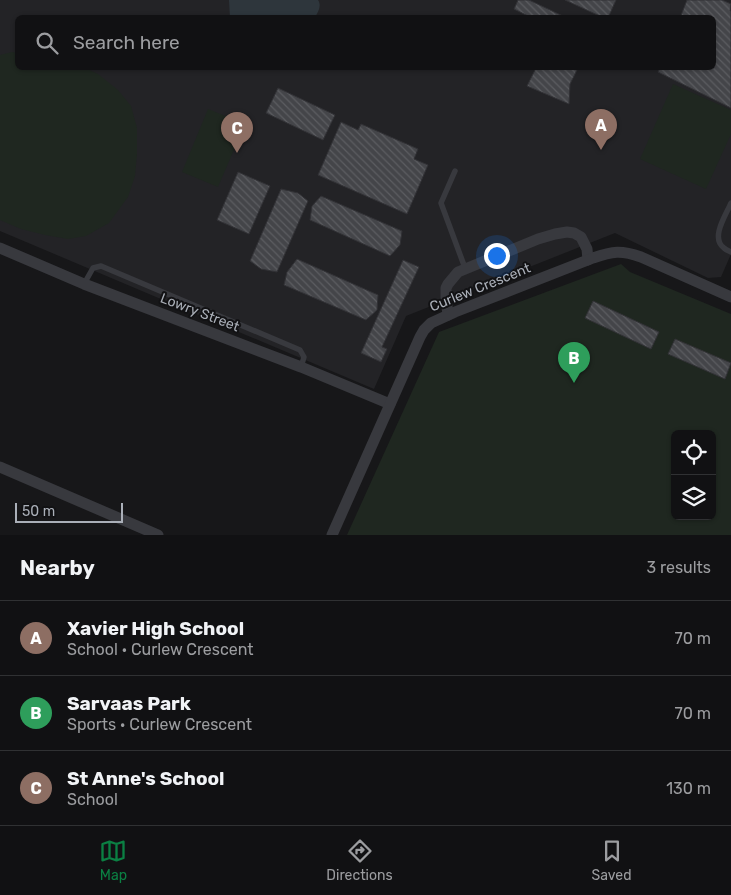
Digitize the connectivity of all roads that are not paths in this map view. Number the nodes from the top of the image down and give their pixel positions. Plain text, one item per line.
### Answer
1 (455, 171) dead end
2 (731, 203) edge
3 (0, 248) edge
4 (731, 252) edge
5 (588, 260) junction
6 (465, 268) junction
7 (84, 284) junction
8 (731, 297) edge
9 (448, 315) junction
10 (302, 367) junction
11 (390, 404) junction
12 (0, 467) edge
13 (158, 535) edge
14 (332, 535) edge

1 - 6 lane
2 - 4 lane
3 - 7 street, Lowry Street
5 - 6 street
5 - 8 street, Curlew Crescent
5 - 9 street, Curlew Crescent
6 - 9 street
7 - 10 street, Lowry Street
7 - 10 lane
9 - 11 street, Curlew Crescent
10 - 11 street, Lowry Street
11 - 14 street, Curlew Crescent
12 - 13 street

